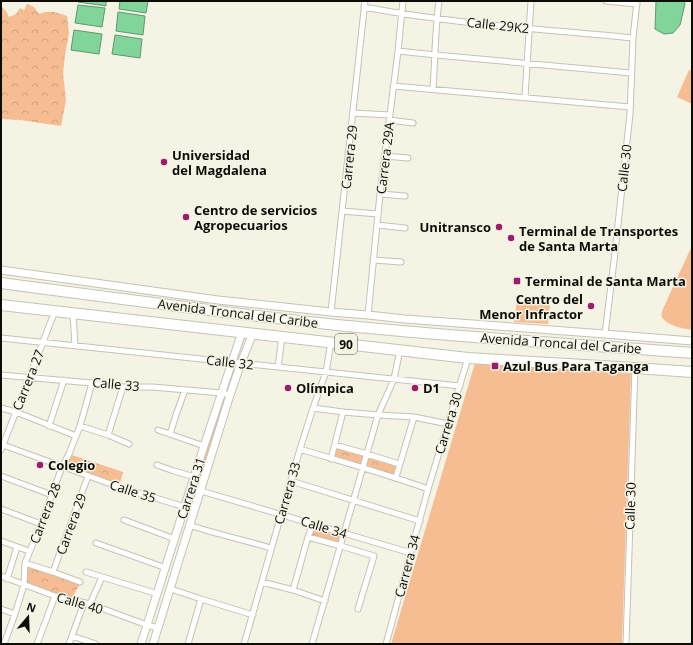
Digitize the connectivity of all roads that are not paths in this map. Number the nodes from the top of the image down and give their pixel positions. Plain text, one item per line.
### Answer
1 (365, 1) edge
2 (403, 1) edge
3 (439, 1) edge
4 (531, 1) edge
5 (606, 1) edge
6 (637, 2) edge
7 (364, 7) junction
8 (402, 14) junction
9 (436, 19) junction
10 (530, 28) junction
11 (633, 38) junction
12 (398, 51) junction
13 (436, 55) junction
14 (528, 63) junction
15 (631, 72) junction
16 (393, 86) junction
17 (433, 89) junction
18 (525, 97) junction
19 (630, 107) junction
20 (353, 113) junction
21 (389, 118) junction
22 (413, 123) dead end
23 (385, 156) junction
24 (408, 158) dead end
25 (380, 194) junction
26 (405, 196) dead end
27 (342, 211) junction
28 (378, 214) junction
29 (377, 225) junction
30 (405, 228) dead end
31 (373, 260) junction
32 (401, 262) dead end
33 (1, 270) edge
34 (1, 283) edge
35 (1, 305) edge
36 (55, 311) junction
37 (331, 312) junction
38 (73, 313) junction
39 (368, 315) junction
40 (247, 333) junction
41 (604, 334) junction
42 (282, 337) junction
43 (1, 338) edge
44 (692, 341) edge
45 (43, 342) junction
46 (331, 342) junction
47 (75, 346) junction
48 (400, 350) junction
49 (692, 353) edge
50 (468, 358) junction
51 (233, 362) junction
52 (241, 363) junction
53 (278, 367) junction
54 (635, 368) junction
55 (326, 372) junction
56 (692, 372) edge
57 (1, 375) edge
58 (29, 378) junction
59 (394, 379) junction
60 (64, 380) junction
61 (92, 383) junction
62 (460, 386) junction
63 (123, 387) junction
64 (185, 390) junction
65 (226, 394) junction
66 (1, 408) edge
67 (313, 408) junction
68 (16, 412) junction
69 (343, 412) junction
70 (378, 415) junction
71 (414, 417) junction
72 (448, 424) junction
73 (49, 426) junction
74 (80, 426) junction
75 (158, 430) dead end
76 (170, 434) junction
77 (108, 435) junction
78 (76, 436) junction
79 (129, 444) dead end
80 (334, 445) junction
81 (204, 446) junction
82 (2, 448) edge
83 (300, 449) junction
84 (367, 454) junction
85 (331, 458) junction
86 (157, 464) dead end
87 (399, 464) junction
88 (62, 467) junction
89 (364, 468) junction
90 (1, 476) edge
91 (88, 476) junction
92 (195, 477) junction
93 (396, 477) junction
94 (291, 481) junction
95 (191, 488) junction
96 (428, 489) junction
97 (201, 490) junction
98 (52, 496) junction
99 (354, 500) junction
100 (196, 505) junction
101 (185, 507) junction
102 (1, 509) edge
103 (281, 514) junction
104 (124, 520) dead end
105 (420, 521) junction
106 (41, 524) junction
107 (313, 524) junction
108 (189, 525) junction
109 (344, 533) junction
110 (308, 537) junction
111 (175, 539) junction
112 (1, 541) edge
113 (96, 543) dead end
114 (341, 546) junction
115 (17, 547) junction
116 (271, 548) junction
117 (29, 551) junction
118 (411, 554) junction
119 (25, 563) junction
120 (166, 568) junction
121 (53, 572) junction
122 (86, 572) dead end
123 (1, 576) edge
124 (102, 577) junction
125 (8, 579) junction
126 (80, 582) dead end
127 (262, 582) junction
128 (24, 585) junction
129 (171, 589) junction
130 (292, 590) junction
131 (158, 594) junction
132 (55, 596) junction
133 (201, 599) junction
134 (325, 601) junction
135 (87, 604) junction
136 (1, 609) edge
137 (358, 609) dead end
138 (15, 614) junction
139 (253, 615) junction
140 (147, 625) junction
141 (158, 628) junction
142 (72, 636) junction
143 (3, 643) edge
144 (37, 644) edge
145 (69, 644) edge
146 (96, 644) edge
147 (141, 644) edge
148 (153, 644) edge
149 (188, 644) edge
150 (244, 644) edge
151 (312, 644) edge
152 (386, 644) edge
153 (626, 644) edge

1 - 7 street, Carrera 29
2 - 8 street, Carrera 29A
3 - 9 street
4 - 10 street
5 - 6 street
6 - 11 street, Calle 30
7 - 8 street, Calle 29K2
7 - 20 street, Carrera 29
8 - 9 street, Calle 29K2
8 - 12 street, Carrera 29A
9 - 10 street, Calle 29K2
9 - 13 street
10 - 11 street, Calle 29K2
10 - 14 street
11 - 15 street, Calle 30
12 - 13 street
12 - 16 street, Carrera 29A
13 - 14 street
13 - 17 street
14 - 15 street
14 - 18 street
15 - 19 street, Calle 30
16 - 17 street
16 - 21 street, Carrera 29A
17 - 18 street
18 - 19 street
19 - 41 street, Calle 30
20 - 21 street
20 - 27 street, Carrera 29
21 - 22 street
21 - 23 street, Carrera 29A
23 - 24 street
23 - 25 street, Carrera 29A
25 - 26 street
25 - 28 street, Carrera 29A
27 - 28 street
27 - 37 street, Carrera 29
28 - 29 street, Carrera 29A
29 - 30 street
29 - 31 street, Carrera 29A
31 - 32 street
31 - 39 street, Carrera 29A
33 - 37 street
34 - 49 highway, Avenida Troncal del Caribe / 90
35 - 36 highway, Avenida Troncal del Caribe / 90
36 - 38 highway, Avenida Troncal del Caribe / 90
36 - 45 street, Carrera 27
37 - 39 street
38 - 40 highway, Avenida Troncal del Caribe / 90
38 - 47 street
39 - 41 street
40 - 42 highway, Avenida Troncal del Caribe / 90
40 - 51 street, Carrera 31
40 - 52 street, Carrera 31
41 - 44 street
42 - 46 highway, Avenida Troncal del Caribe / 90
42 - 53 street
43 - 45 street, Calle 32
45 - 47 street, Calle 32
45 - 58 street, Carrera 27
46 - 48 highway, Avenida Troncal del Caribe / 90
46 - 55 street, Carrera 33
47 - 51 street, Calle 32
48 - 50 highway, Avenida Troncal del Caribe / 90
48 - 59 street
50 - 54 highway, Avenida Troncal del Caribe / 90
50 - 62 street, Carrera 30
51 - 52 street, Calle 32
51 - 65 street, Carrera 31
52 - 53 street, Calle 32
52 - 65 street, Carrera 31
53 - 55 street, Calle 32
54 - 56 highway, Avenida Troncal del Caribe / 90
54 - 153 street, Calle 30
55 - 59 street, Calle 32
55 - 67 street, Carrera 33
57 - 58 street, Calle 33
58 - 60 street, Calle 33
58 - 68 street, Carrera 27
59 - 62 street, Calle 32
59 - 70 street
60 - 61 street, Calle 33
60 - 73 street
61 - 63 street, Calle 33
61 - 74 street, Carrera 28
62 - 72 street, Carrera 30
63 - 64 street, Calle 33
63 - 77 street
64 - 65 street, Calle 33
64 - 76 street
65 - 81 street, Carrera 31
65 - 97 street, Carrera 31
66 - 68 street
67 - 69 street
67 - 83 street, Carrera 33
68 - 73 street
68 - 82 street, Carrera 27
69 - 70 street
69 - 80 street
70 - 71 street
70 - 84 street
71 - 72 street
71 - 87 street
72 - 96 street, Carrera 30
73 - 78 street
74 - 77 street
74 - 78 street, Carrera 28
75 - 76 street
76 - 81 street
77 - 79 street
78 - 88 street, Carrera 28
80 - 84 street
80 - 85 street
81 - 92 street, Carrera 31
82 - 88 street, Calle 35
83 - 85 street
83 - 94 street, Carrera 33
84 - 87 street
84 - 89 street
85 - 89 street
86 - 92 street
87 - 93 street
88 - 91 street, Calle 35
88 - 98 street, Carrera 28
89 - 93 street
89 - 99 street
90 - 98 street
91 - 101 street, Calle 35
91 - 121 street, Carrera 29
92 - 95 street, Carrera 31
93 - 96 street
94 - 99 street
94 - 103 street, Carrera 33
95 - 97 street, Calle 34
95 - 101 street, Carrera 31
96 - 105 street, Carrera 34
97 - 100 street, Carrera 31
97 - 103 street, Calle 34
98 - 106 street, Carrera 28
99 - 105 street
99 - 109 street
100 - 101 street, Calle 35
100 - 108 street, Carrera 31
101 - 111 street, Carrera 31
102 - 106 street
103 - 107 street, Calle 34
103 - 116 street, Carrera 33
104 - 111 street
105 - 118 street, Carrera 34
106 - 117 street, Carrera 28
107 - 109 street, Calle 34
107 - 110 street
108 - 116 street
108 - 129 street, Carrera 31
109 - 114 street
109 - 118 street, Calle 34
110 - 114 street
110 - 130 street
111 - 120 street, Carrera 31
112 - 115 street
113 - 120 street
114 - 134 street
114 - 137 street
115 - 117 street
115 - 125 street
116 - 127 street, Carrera 33
117 - 119 street, Carrera 28
118 - 152 street, Carrera 34
119 - 121 street
119 - 128 street, Carrera 28
120 - 131 street, Carrera 31
121 - 126 street
122 - 124 street
123 - 125 street, Calle 40
124 - 131 street
124 - 135 street
125 - 128 street, Calle 40
127 - 130 street
127 - 139 street, Carrera 33
128 - 132 street, Calle 40
128 - 138 street, Carrera 28
129 - 133 street
129 - 141 street, Carrera 31
130 - 134 street
131 - 140 street, Carrera 31
132 - 135 street, Calle 40
132 - 144 street
133 - 139 street
133 - 149 street
134 - 151 street
135 - 140 street, Calle 40
135 - 142 street
136 - 138 street
138 - 143 street, Carrera 28
139 - 150 street, Carrera 33
140 - 141 street, Calle 40
140 - 147 street, Carrera 31
141 - 148 street, Carrera 31
142 - 145 street
142 - 146 street

